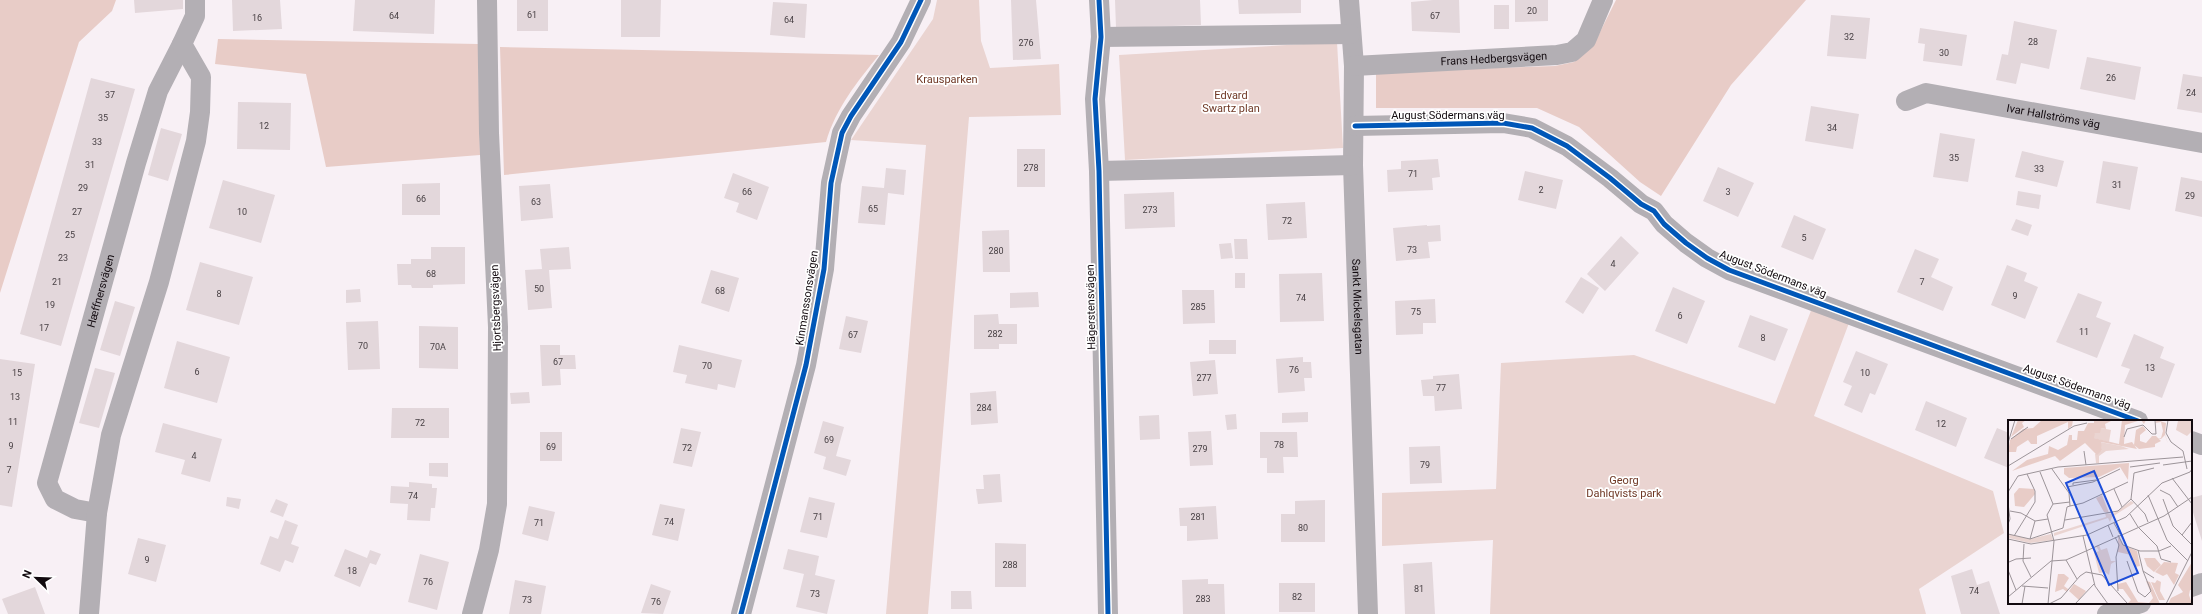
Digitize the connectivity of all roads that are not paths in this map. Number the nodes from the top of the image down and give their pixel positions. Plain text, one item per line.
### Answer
1 (194, 0) edge
2 (487, 0) edge
3 (921, 0) edge
4 (1099, 0) edge
5 (1349, 0) edge
6 (1603, 0) edge
7 (1350, 34) junction
8 (1101, 38) junction
9 (182, 44) junction
10 (1354, 66) junction
11 (1906, 101) dead end
12 (1355, 126) junction
13 (2202, 143) edge
14 (1353, 165) junction
15 (1099, 171) junction
16 (2135, 420) edge
17 (2192, 441) edge
18 (2202, 445) edge
19 (96, 513) junction
20 (2202, 583) edge
21 (2192, 587) edge
22 (2138, 604) edge
23 (89, 614) edge
24 (472, 614) edge
25 (741, 614) edge
26 (1108, 614) edge
27 (1368, 614) edge
28 (2107, 614) edge

1 - 9 street, Hæffnersvägen
2 - 24 street, Hjortsbergsvägen
3 - 25 street, Kinmanssonsvägen
4 - 8 street, Hägerstensvägen
5 - 7 street, Sankt Mickelsgatan
6 - 10 street, Frans Hedbergsvägen
7 - 8 street
7 - 10 street, Sankt Mickelsgatan
8 - 15 street, Hägerstensvägen
9 - 19 street
9 - 19 street, Hæffnersvägen
10 - 12 street, Sankt Mickelsgatan
11 - 13 street, Ivar Hallströms väg
12 - 14 street, Sankt Mickelsgatan
12 - 16 street, August Södermans väg
14 - 15 street
14 - 27 street, Sankt Mickelsgatan
15 - 26 street, Hägerstensvägen
17 - 18 street
19 - 23 street
20 - 21 street
22 - 28 street

